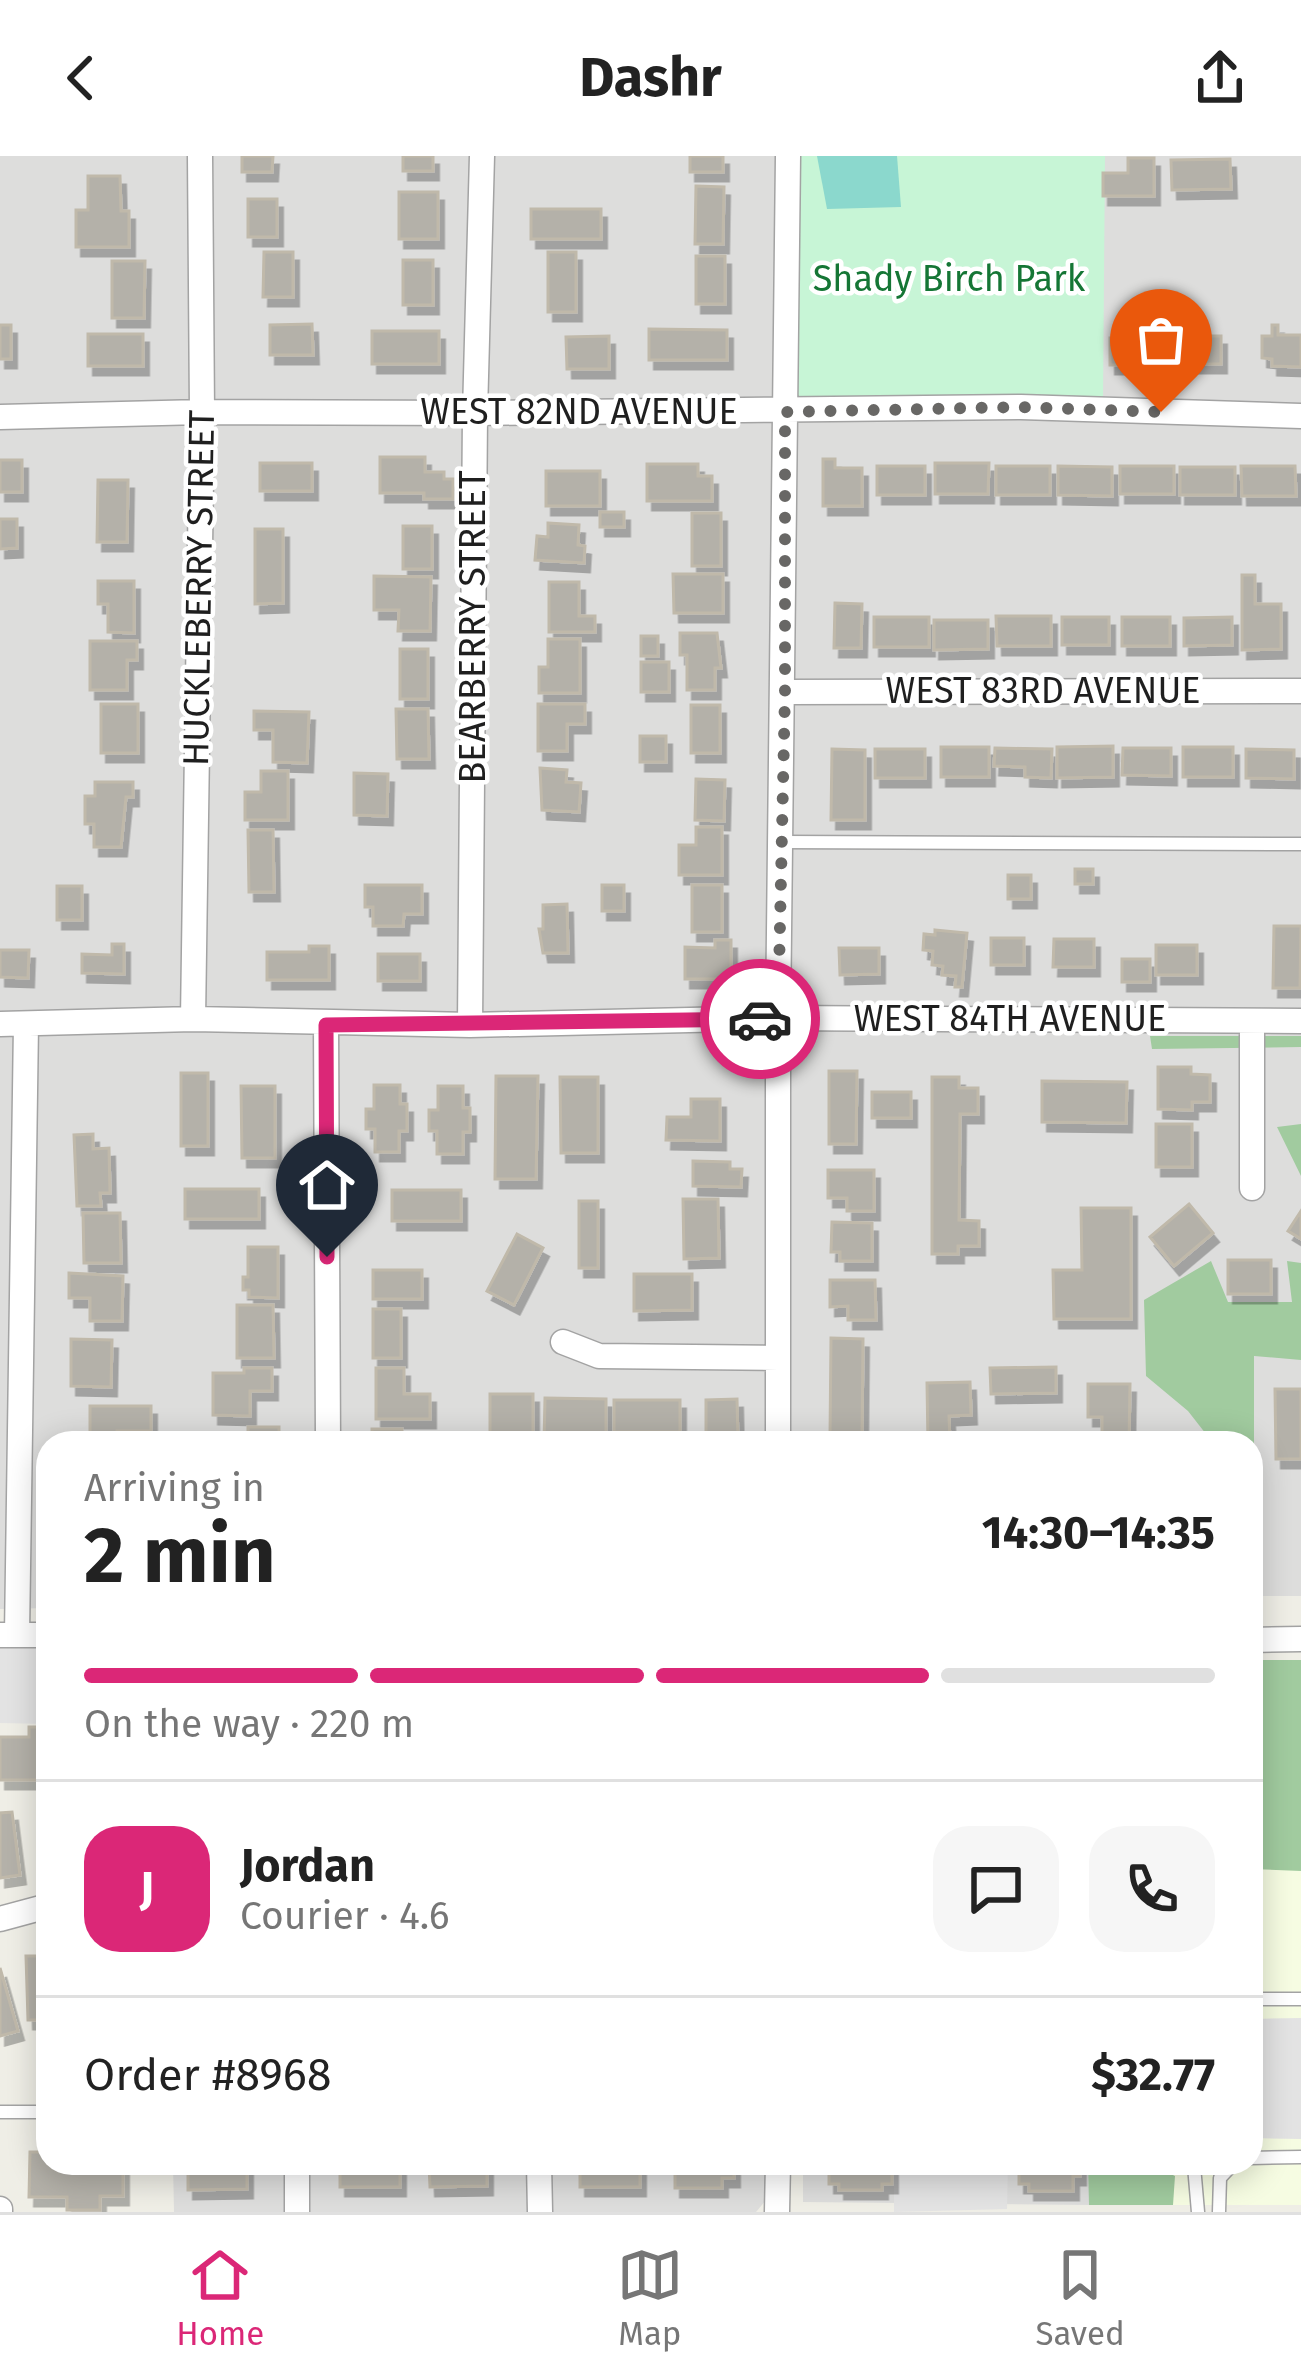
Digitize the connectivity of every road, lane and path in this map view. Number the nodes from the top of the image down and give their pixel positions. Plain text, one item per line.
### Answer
1 (200, 156) edge
2 (482, 156) edge
3 (788, 156) edge
4 (202, 412) junction
5 (785, 412) junction
6 (475, 413) junction
7 (1301, 416) edge
8 (0, 417) edge
9 (1301, 691) edge
10 (785, 692) junction
11 (782, 842) junction
12 (1301, 844) edge
13 (778, 1018) junction
14 (193, 1019) junction
15 (1252, 1021) junction
16 (1301, 1021) edge
17 (13, 1024) edge
18 (326, 1025) junction
19 (470, 1025) junction
20 (1252, 1188) dead end
21 (563, 1342) dead end
22 (778, 1358) junction
23 (328, 1431) edge
24 (778, 1431) edge
25 (9, 1635) edge
26 (1301, 1639) edge
27 (1263, 1640) edge
28 (36, 1909) edge
29 (0, 1919) edge
30 (1301, 1999) edge
31 (1263, 2000) edge
32 (0, 2112) edge
33 (36, 2112) edge
34 (1301, 2157) edge
35 (1263, 2158) edge
36 (297, 2175) edge
37 (539, 2175) edge
38 (778, 2175) edge
39 (1196, 2175) edge
40 (1223, 2175) edge
41 (1219, 2207) edge
42 (297, 2212) edge
43 (540, 2212) edge
44 (777, 2212) edge
45 (1198, 2212) edge

1 - 4 street, HUCKLEBERRY STREET
2 - 6 street, BEARBERRY STREET
3 - 5 street
4 - 6 street, WEST 82ND AVENUE
4 - 8 street, WEST 82ND AVENUE
4 - 14 street, HUCKLEBERRY STREET
5 - 6 street, WEST 82ND AVENUE
5 - 7 street, WEST 82ND AVENUE
5 - 10 street
6 - 19 street, BEARBERRY STREET
9 - 10 street, WEST 83RD AVENUE
10 - 11 street
11 - 12 lane
11 - 13 street
13 - 15 street, WEST 84TH AVENUE
13 - 19 street, WEST 84TH AVENUE
13 - 22 street
14 - 17 street, WEST 84TH AVENUE
14 - 18 street, WEST 84TH AVENUE
15 - 16 street, WEST 84TH AVENUE
15 - 20 street
17 - 25 street
18 - 19 street, WEST 84TH AVENUE
18 - 23 street
21 - 22 street
22 - 24 street
26 - 27 street
28 - 29 street
30 - 31 lane
32 - 33 lane
34 - 35 lane
36 - 42 street
37 - 43 street
38 - 44 street
39 - 45 lane
40 - 41 lane

